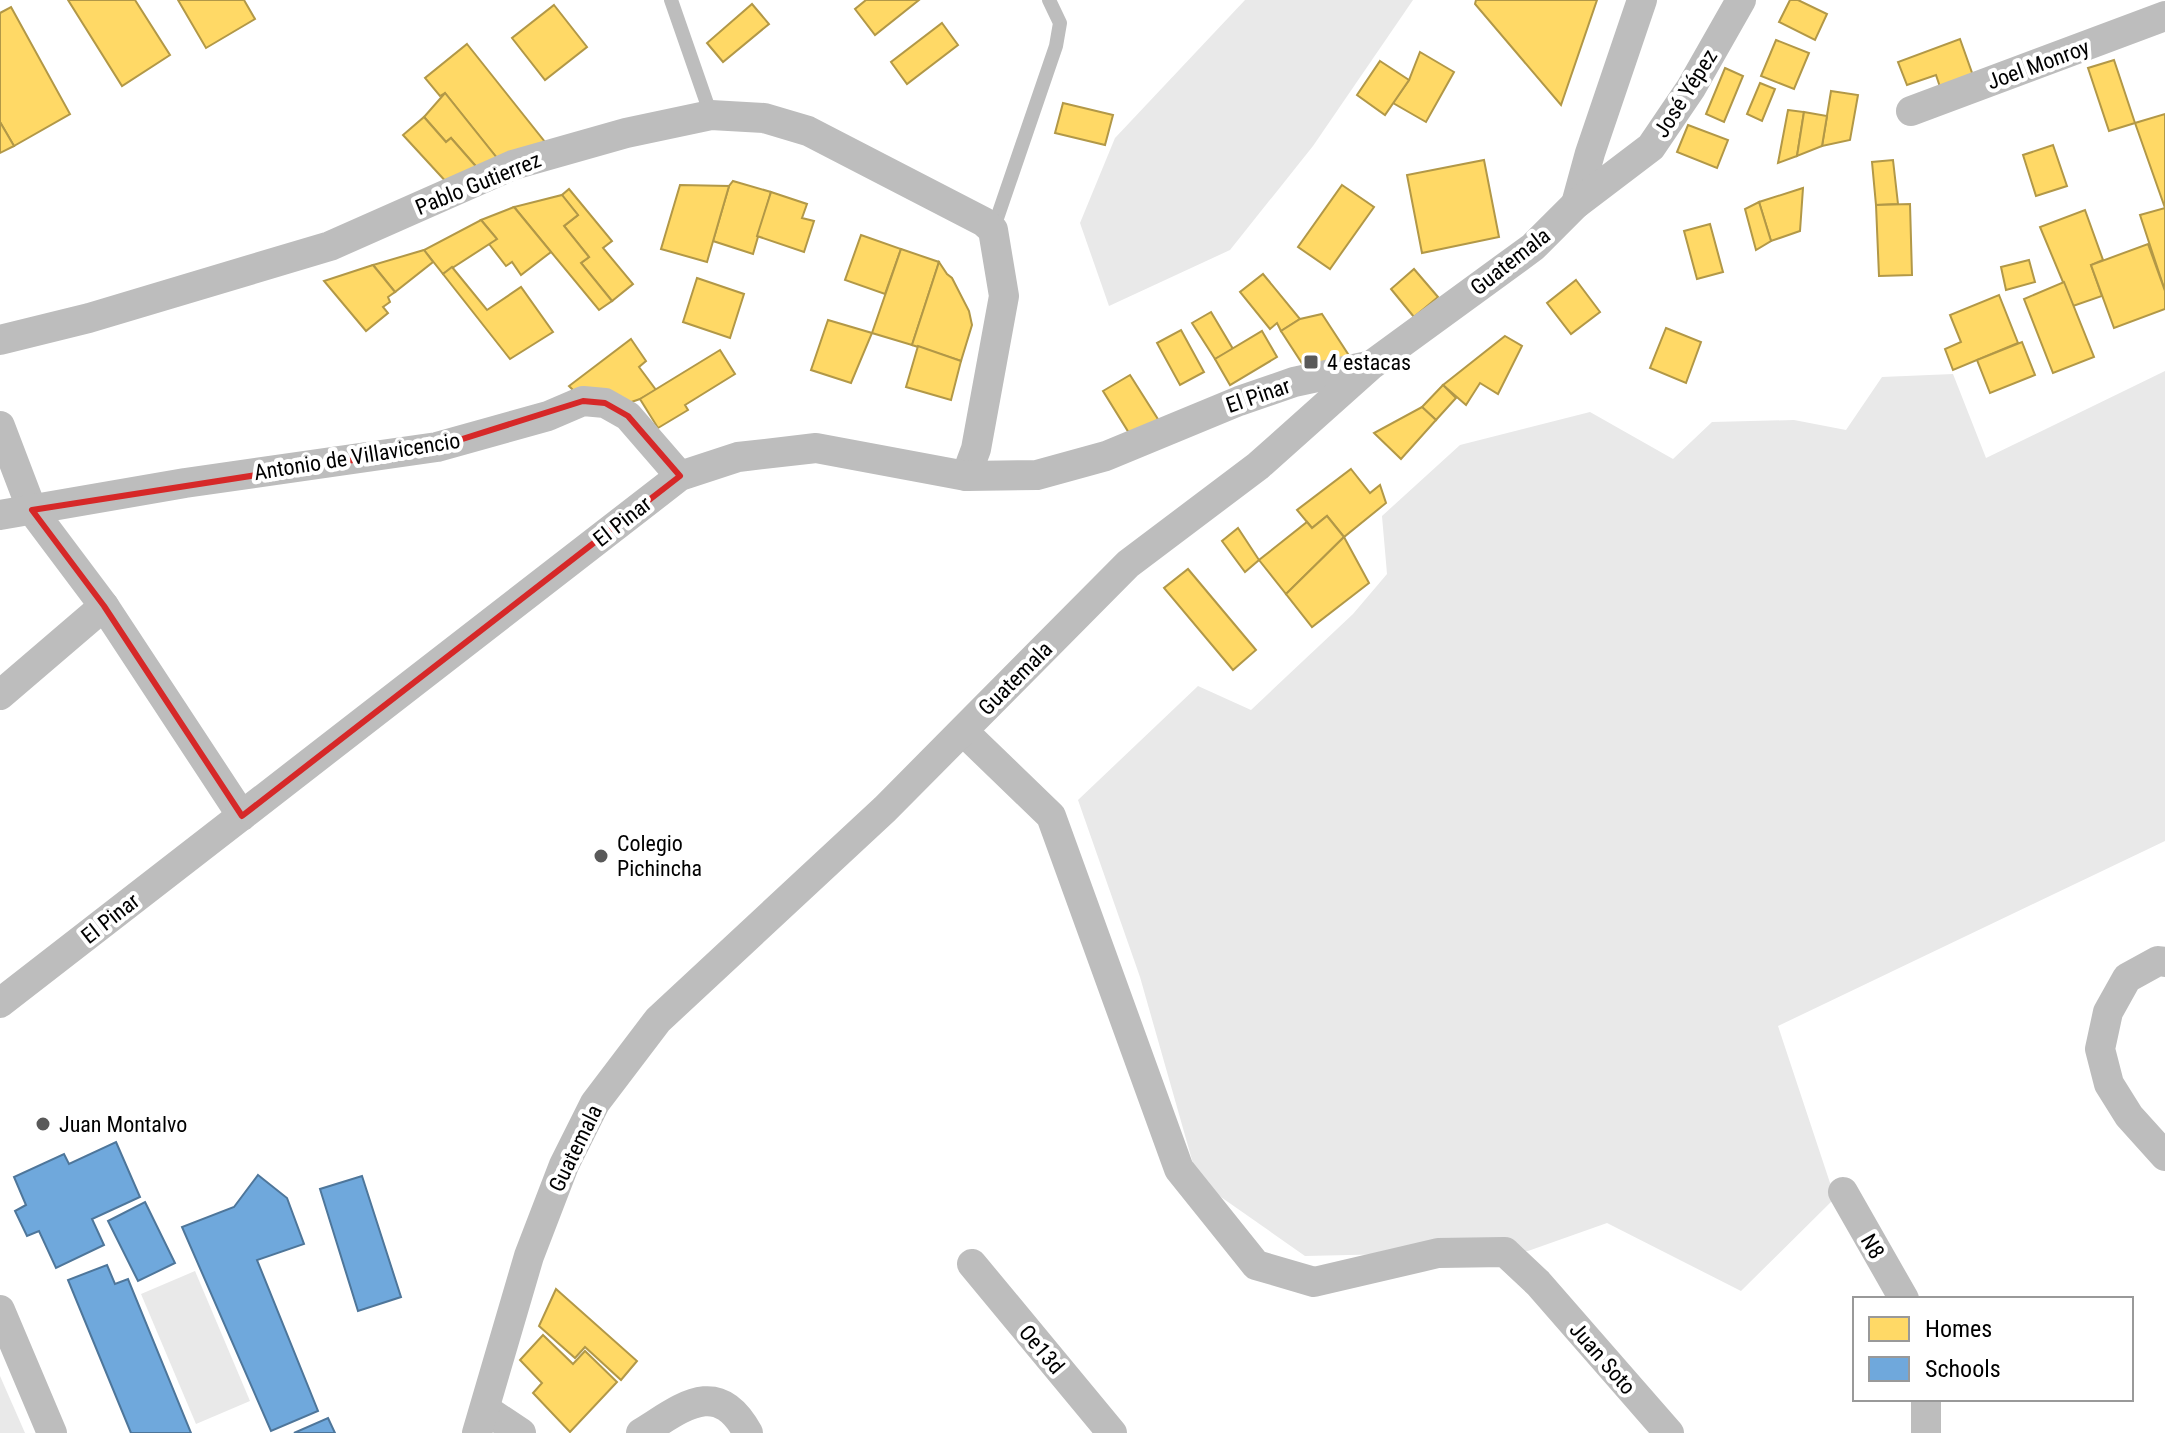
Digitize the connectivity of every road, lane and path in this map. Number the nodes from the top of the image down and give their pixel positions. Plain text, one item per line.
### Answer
1 (671, 0) edge
2 (1049, 0) edge
3 (1642, 0) edge
4 (1741, 0) edge
5 (2165, 16) edge
6 (1911, 111) dead end
7 (711, 115) junction
8 (1576, 204) junction
9 (993, 230) junction
10 (0, 340) edge
11 (1370, 366) junction
12 (0, 426) edge
13 (680, 476) junction
14 (966, 476) junction
15 (32, 510) junction
16 (0, 515) edge
17 (104, 606) junction
18 (0, 695) edge
19 (963, 731) junction
20 (242, 816) junction
21 (2165, 962) edge
22 (0, 1003) edge
23 (2165, 1156) edge
24 (1843, 1192) dead end
25 (972, 1264) dead end
26 (1903, 1297) edge
27 (0, 1310) edge
28 (1926, 1401) edge
29 (481, 1421) edge
30 (1656, 1429) edge
31 (52, 1433) edge
32 (521, 1433) edge
33 (641, 1433) edge
34 (748, 1433) edge
35 (1112, 1433) edge
36 (1926, 1433) edge

1 - 7 lane
2 - 9 lane
3 - 8 street, Guatemala
4 - 8 street, José Yépez
5 - 6 street, Joel Monroy
7 - 9 street, Pablo Gutierrez
7 - 10 street, Pablo Gutierrez
8 - 11 street, Guatemala
9 - 14 street
11 - 14 street, El Pinar
11 - 19 street, Guatemala
12 - 15 street
13 - 14 street, El Pinar
13 - 15 street, Antonio de Villavicencio
13 - 20 street, El Pinar
15 - 16 street, Antonio de Villavicencio
15 - 17 street
17 - 18 street
17 - 20 street
19 - 29 street, Guatemala
19 - 30 street, Juan Soto
20 - 22 street, El Pinar
21 - 23 street
24 - 26 street, N8
25 - 35 street, Oe13d
27 - 31 street
28 - 36 street
29 - 32 street
33 - 34 street

